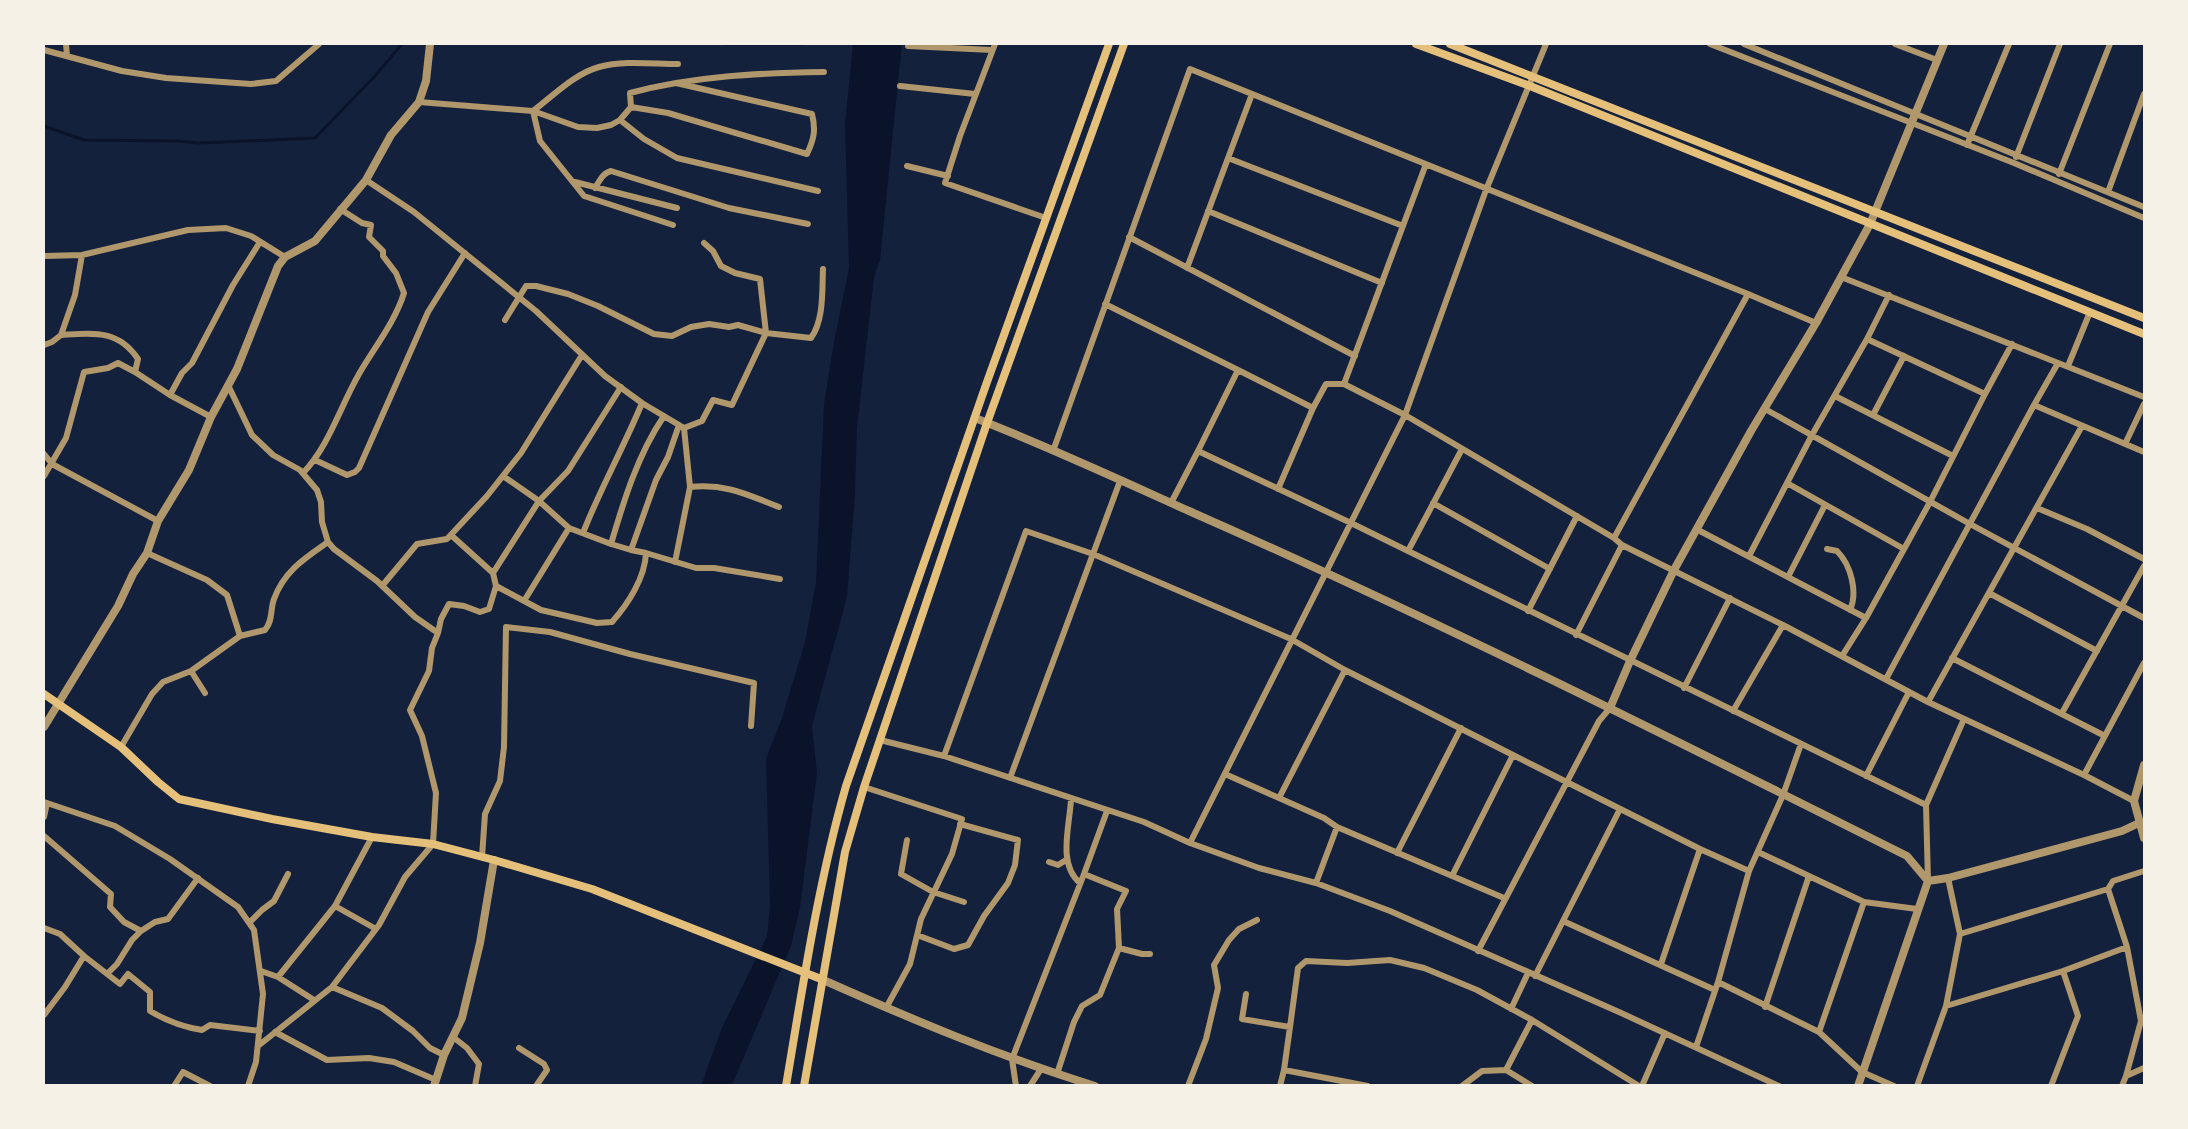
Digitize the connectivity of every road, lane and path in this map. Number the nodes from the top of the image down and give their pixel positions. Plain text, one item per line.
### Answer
1 (66, 44) edge
2 (318, 44) edge
3 (430, 44) edge
4 (1109, 44) edge
5 (1124, 44) edge
6 (1416, 44) edge
7 (1450, 44) edge
8 (1546, 44) edge
9 (1710, 44) edge
10 (1744, 44) edge
11 (1895, 44) edge
12 (1944, 44) edge
13 (2008, 44) edge
14 (2060, 44) edge
15 (2110, 44) edge
16 (908, 46) dead end
17 (993, 47) edge
18 (44, 50) edge
19 (67, 56) junction
20 (1937, 60) junction
21 (678, 64) dead end
22 (824, 72) dead end
23 (1533, 76) junction
24 (676, 83) junction
25 (900, 86) dead end
26 (1530, 86) junction
27 (975, 94) junction
28 (1252, 94) junction
29 (2145, 94) edge
30 (419, 102) junction
31 (630, 107) junction
32 (533, 111) junction
33 (1917, 113) junction
34 (620, 120) junction
35 (1913, 123) junction
36 (1971, 135) junction
37 (1966, 145) junction
38 (2017, 154) junction
39 (1228, 158) junction
40 (2014, 163) junction
41 (1426, 164) junction
42 (907, 166) dead end
43 (2060, 172) junction
44 (948, 176) junction
45 (366, 180) junction
46 (2057, 181) junction
47 (574, 182) junction
48 (596, 188) junction
49 (1485, 190) junction
50 (818, 191) dead end
51 (2108, 192) junction
52 (2145, 207) edge
53 (677, 208) dead end
54 (340, 209) junction
55 (1208, 211) junction
56 (1876, 212) junction
57 (1046, 218) junction
58 (2145, 218) edge
59 (808, 224) dead end
60 (1870, 224) junction
61 (673, 225) dead end
62 (1403, 225) junction
63 (1129, 237) junction
64 (260, 242) junction
65 (704, 243) dead end
66 (465, 253) junction
67 (82, 255) junction
68 (44, 256) edge
69 (285, 257) junction
70 (1187, 268) junction
71 (823, 269) dead end
72 (1841, 277) junction
73 (1382, 283) junction
74 (1748, 294) junction
75 (1889, 295) junction
76 (518, 298) junction
77 (1105, 304) junction
78 (2090, 312) junction
79 (2145, 318) edge
80 (505, 320) dead end
81 (1816, 323) junction
82 (766, 333) junction
83 (2145, 334) edge
84 (61, 335) junction
85 (1867, 339) junction
86 (2012, 344) junction
87 (44, 345) edge
88 (582, 355) junction
89 (1355, 356) junction
90 (1904, 356) junction
91 (2058, 363) junction
92 (2068, 366) junction
93 (1238, 370) junction
94 (135, 372) junction
95 (1344, 384) junction
96 (228, 385) junction
97 (621, 387) junction
98 (1985, 394) junction
99 (170, 395) junction
100 (1835, 396) junction
101 (2145, 397) edge
102 (642, 403) junction
103 (2145, 404) edge
104 (2034, 405) junction
105 (1313, 408) junction
106 (1764, 409) junction
107 (1405, 415) junction
108 (1873, 415) junction
109 (664, 416) junction
110 (211, 417) junction
111 (975, 418) junction
112 (987, 423) junction
113 (2082, 426) junction
114 (682, 427) junction
115 (1812, 435) junction
116 (2125, 444) junction
117 (1462, 449) junction
118 (1053, 451) junction
119 (1198, 451) junction
120 (2145, 452) edge
121 (44, 454) edge
122 (1953, 456) junction
123 (315, 460) junction
124 (52, 464) junction
125 (303, 474) junction
126 (44, 476) edge
127 (503, 476) junction
128 (1120, 481) junction
129 (1787, 483) junction
130 (690, 487) junction
131 (1278, 489) junction
132 (539, 501) junction
133 (1930, 501) junction
134 (1171, 503) junction
135 (1433, 503) junction
136 (1825, 505) junction
137 (779, 507) dead end
138 (2037, 508) junction
139 (1577, 516) junction
140 (159, 521) junction
141 (1351, 523) junction
142 (1970, 524) junction
143 (569, 528) junction
144 (1698, 530) junction
145 (583, 533) junction
146 (451, 535) junction
147 (1614, 538) junction
148 (328, 542) junction
149 (611, 544) junction
150 (1622, 545) junction
151 (2013, 547) junction
152 (1827, 549) dead end
153 (1904, 549) junction
154 (631, 550) junction
155 (1408, 551) junction
156 (147, 553) junction
157 (646, 553) junction
158 (1093, 554) junction
159 (1749, 556) junction
160 (2145, 559) edge
161 (675, 562) junction
162 (2145, 566) edge
163 (1550, 569) junction
164 (1674, 570) junction
165 (1327, 572) junction
166 (493, 573) junction
167 (1788, 577) junction
168 (780, 579) dead end
169 (382, 586) junction
170 (496, 586) junction
171 (1989, 593) junction
172 (1730, 598) junction
173 (524, 601) junction
174 (2122, 606) junction
175 (1850, 610) junction
176 (1528, 611) junction
177 (1866, 618) junction
178 (2145, 618) edge
179 (1783, 625) junction
180 (438, 633) junction
181 (1576, 635) junction
182 (240, 636) junction
183 (1291, 639) junction
184 (2097, 651) junction
185 (1842, 656) junction
186 (1952, 658) junction
187 (1630, 661) junction
188 (2145, 663) edge
189 (1345, 670) junction
190 (192, 671) junction
191 (1886, 679) junction
192 (1684, 688) junction
193 (1909, 692) junction
194 (205, 693) dead end
195 (44, 694) edge
196 (1928, 702) junction
197 (57, 705) junction
198 (1610, 708) junction
199 (1733, 711) junction
200 (2062, 713) junction
201 (1964, 719) junction
202 (751, 726) dead end
203 (44, 727) edge
204 (1461, 728) junction
205 (2105, 736) junction
206 (880, 740) junction
207 (1801, 744) junction
208 (121, 747) junction
209 (1513, 755) junction
210 (944, 756) junction
211 (2145, 765) edge
212 (1225, 774) junction
213 (2084, 775) junction
214 (1866, 776) junction
215 (1010, 778) junction
216 (1566, 781) junction
217 (864, 786) junction
218 (1783, 795) junction
219 (1279, 798) junction
220 (1071, 799) junction
221 (2134, 801) junction
222 (45, 803) edge
223 (1926, 805) junction
224 (1620, 809) junction
225 (1107, 811) junction
226 (44, 817) edge
227 (2139, 823) junction
228 (960, 824) junction
229 (1337, 827) junction
230 (44, 836) edge
231 (372, 837) junction
232 (2145, 838) edge
233 (907, 840) dead end
234 (1190, 843) junction
235 (433, 844) junction
236 (1700, 849) junction
237 (1758, 852) junction
238 (1397, 853) junction
239 (482, 857) junction
240 (494, 860) junction
241 (1066, 860) junction
242 (1049, 862) dead end
243 (1749, 871) junction
244 (2145, 871) edge
245 (288, 874) dead end
246 (1084, 874) junction
247 (1452, 876) junction
248 (1809, 876) junction
249 (198, 878) junction
250 (1948, 878) junction
251 (1928, 881) junction
252 (1080, 883) junction
253 (1316, 883) junction
254 (2108, 889) junction
255 (933, 892) junction
256 (1504, 898) junction
257 (1864, 902) junction
258 (964, 903) dead end
259 (335, 906) junction
260 (1917, 909) junction
261 (1257, 920) dead end
262 (1563, 921) junction
263 (249, 923) junction
264 (44, 928) edge
265 (376, 929) junction
266 (141, 931) junction
267 (1960, 934) junction
268 (917, 935) junction
269 (2127, 947) junction
270 (1119, 948) junction
271 (1478, 951) junction
272 (1150, 954) dead end
273 (84, 957) junction
274 (1661, 964) junction
275 (261, 971) junction
276 (2063, 971) junction
277 (108, 973) junction
278 (804, 973) junction
279 (1531, 974) junction
280 (278, 977) junction
281 (821, 979) junction
282 (1718, 982) junction
283 (332, 987) junction
284 (1715, 990) junction
285 (1246, 994) dead end
286 (314, 1000) junction
287 (1946, 1006) junction
288 (1765, 1007) junction
289 (886, 1008) junction
290 (1511, 1009) junction
291 (44, 1015) edge
292 (1532, 1020) junction
293 (2143, 1022) edge
294 (1290, 1027) junction
295 (260, 1031) junction
296 (275, 1032) junction
297 (1819, 1032) junction
298 (1665, 1033) junction
299 (453, 1037) junction
300 (258, 1046) junction
301 (1696, 1047) junction
302 (519, 1048) dead end
303 (444, 1055) junction
304 (1012, 1059) junction
305 (2145, 1068) edge
306 (1041, 1069) junction
307 (1284, 1070) junction
308 (1506, 1070) junction
309 (1862, 1072) junction
310 (1057, 1074) junction
311 (2126, 1076) junction
312 (435, 1083) edge
313 (174, 1086) edge
314 (210, 1086) edge
315 (248, 1086) edge
316 (475, 1086) edge
317 (536, 1086) edge
318 (786, 1086) edge
319 (804, 1086) edge
320 (1016, 1086) edge
321 (1030, 1086) edge
322 (1095, 1086) edge
323 (1188, 1086) edge
324 (1280, 1086) edge
325 (1368, 1086) edge
326 (1462, 1086) edge
327 (1533, 1086) edge
328 (1640, 1086) edge
329 (1779, 1086) edge
330 (1858, 1086) edge
331 (1894, 1086) edge
332 (1917, 1086) edge
333 (2051, 1086) edge
334 (2122, 1086) edge

1 - 19 street
2 - 19 street
3 - 30 street
4 - 57 main road
5 - 112 main road
6 - 26 main road
7 - 23 main road
8 - 23 street
9 - 35 street
10 - 33 street
11 - 20 street
12 - 20 street
13 - 36 street
14 - 38 street
15 - 43 street
16 - 17 street
17 - 27 street
18 - 19 street
20 - 33 street
21 - 32 street
22 - 24 street
23 - 26 street
23 - 56 main road
24 - 31 street
24 - 31 street
25 - 27 street
26 - 49 street
26 - 60 main road
27 - 44 street
28 - 39 street
28 - 41 street
28 - 63 street
29 - 51 street
30 - 32 street
30 - 45 street
31 - 34 street
32 - 34 street
32 - 47 street
33 - 35 street
33 - 36 street
34 - 50 street
35 - 37 street
35 - 56 street
36 - 37 street
36 - 38 street
37 - 40 street
38 - 40 street
38 - 43 street
39 - 55 street
39 - 62 street
40 - 46 street
41 - 49 street
41 - 62 street
42 - 44 street
43 - 46 street
43 - 51 street
44 - 57 street
45 - 54 street
45 - 66 street
46 - 58 street
47 - 48 street
47 - 61 street
48 - 53 street
48 - 59 street
49 - 74 street
49 - 107 street
51 - 52 street
54 - 69 street
54 - 123 street
55 - 70 street
55 - 73 street
56 - 60 street
56 - 79 main road
57 - 111 main road
60 - 72 street
60 - 78 main road
62 - 73 street
63 - 70 street
63 - 77 street
64 - 67 street
64 - 69 street
64 - 99 street
65 - 82 street
66 - 76 street
66 - 123 street
67 - 68 street
67 - 84 street
69 - 96 street
70 - 89 street
71 - 82 street
72 - 75 street
72 - 81 street
73 - 89 street
74 - 81 street
74 - 147 street
75 - 85 street
75 - 86 street
76 - 80 street
76 - 82 street
76 - 88 street
77 - 93 street
77 - 118 street
78 - 83 main road
78 - 92 street
81 - 106 street
82 - 114 street
84 - 87 street
84 - 94 street
85 - 90 street
85 - 100 street
86 - 91 street
86 - 98 street
88 - 97 street
88 - 127 street
89 - 95 street
90 - 98 street
90 - 108 street
91 - 92 street
91 - 104 street
92 - 101 street
93 - 105 street
93 - 119 street
94 - 99 street
94 - 124 street
95 - 105 street
95 - 107 street
96 - 110 street
96 - 125 street
97 - 102 street
97 - 132 street
98 - 122 street
99 - 110 street
100 - 108 street
100 - 115 street
102 - 109 street
102 - 145 street
103 - 116 street
104 - 113 street
104 - 142 street
105 - 131 street
106 - 115 street
106 - 144 street
107 - 117 street
107 - 141 street
108 - 122 street
109 - 114 street
109 - 149 street
110 - 140 street
111 - 112 street
111 - 278 main road
112 - 118 street
112 - 206 main road
113 - 116 street
113 - 138 street
114 - 130 street
114 - 154 street
115 - 129 street
115 - 133 street
116 - 120 street
117 - 135 street
117 - 139 street
118 - 128 street
119 - 131 street
119 - 134 street
121 - 124 street
122 - 133 street
123 - 125 street
124 - 126 street
124 - 140 street
125 - 148 street
127 - 132 street
127 - 146 street
128 - 134 street
128 - 158 street
129 - 136 street
129 - 159 street
130 - 137 street
130 - 161 street
131 - 141 street
132 - 143 street
132 - 166 street
133 - 142 street
133 - 153 street
134 - 165 street
135 - 155 street
135 - 163 street
136 - 153 street
136 - 167 street
138 - 151 street
138 - 160 street
139 - 147 street
139 - 163 street
140 - 156 street
141 - 155 street
141 - 165 street
142 - 151 street
142 - 191 street
143 - 145 street
143 - 173 street
144 - 159 street
144 - 164 street
145 - 149 street
146 - 166 street
146 - 169 street
147 - 150 street
148 - 169 street
148 - 182 street
149 - 154 street
150 - 164 street
150 - 181 street
151 - 171 street
151 - 174 street
152 - 175 street
153 - 177 street
154 - 157 street
155 - 176 street
156 - 182 street
156 - 197 street
157 - 161 street
157 - 173 street
158 - 183 street
158 - 210 street
158 - 215 street
159 - 167 street
161 - 168 street
162 - 174 street
163 - 176 street
164 - 172 street
164 - 187 street
165 - 183 street
165 - 198 street
166 - 170 street
167 - 175 street
169 - 180 street
170 - 173 street
170 - 180 street
171 - 184 street
171 - 186 street
172 - 179 street
172 - 192 street
174 - 178 street
174 - 184 street
175 - 177 street
176 - 181 street
177 - 185 street
179 - 185 street
179 - 199 street
180 - 235 street
181 - 187 street
182 - 190 street
183 - 189 street
183 - 212 street
184 - 200 street
185 - 191 street
186 - 196 street
186 - 200 street
187 - 192 street
187 - 198 street
188 - 205 street
189 - 204 street
189 - 219 street
190 - 194 street
190 - 208 street
191 - 193 street
192 - 199 street
193 - 196 street
193 - 214 street
195 - 197 main road
196 - 201 street
197 - 203 street
197 - 208 main road
198 - 216 street
198 - 218 street
199 - 207 street
200 - 205 street
201 - 213 street
201 - 223 street
202 - 239 street
204 - 209 street
204 - 238 street
205 - 213 street
206 - 210 street
206 - 217 main road
207 - 214 street
207 - 218 street
208 - 231 main road
209 - 216 street
209 - 247 street
210 - 215 street
211 - 221 street
212 - 219 street
212 - 234 street
213 - 221 street
214 - 223 street
215 - 220 street
216 - 224 street
216 - 256 street
217 - 228 street
217 - 281 main road
218 - 237 street
218 - 251 street
219 - 229 street
220 - 225 street
220 - 241 street
221 - 227 street
222 - 226 street
222 - 249 street
223 - 251 street
224 - 236 street
224 - 262 street
225 - 234 street
225 - 246 street
227 - 232 street
227 - 250 street
228 - 255 street
228 - 268 street
229 - 238 street
229 - 253 street
230 - 266 street
231 - 235 main road
231 - 259 street
233 - 255 street
234 - 253 street
235 - 239 main road
235 - 265 street
236 - 243 street
236 - 274 street
237 - 243 street
237 - 248 street
238 - 247 street
239 - 240 main road
240 - 278 main road
240 - 299 street
241 - 242 street
241 - 252 street
243 - 282 street
244 - 254 street
245 - 263 street
246 - 252 street
246 - 270 street
247 - 256 street
248 - 257 street
248 - 288 street
249 - 263 street
249 - 266 street
250 - 251 street
250 - 267 street
251 - 260 street
252 - 304 street
253 - 271 street
254 - 267 street
254 - 269 street
255 - 258 street
255 - 268 street
256 - 271 street
257 - 260 street
257 - 297 street
259 - 265 street
259 - 280 street
260 - 309 street
261 - 323 street
262 - 274 street
262 - 279 street
263 - 275 street
264 - 273 street
265 - 283 street
266 - 277 street
267 - 287 street
268 - 289 street
269 - 276 street
269 - 293 street
270 - 272 street
270 - 310 street
271 - 279 street
273 - 277 street
273 - 291 street
274 - 284 street
275 - 280 street
275 - 295 street
276 - 287 street
276 - 333 street
277 - 295 street
278 - 281 main road
278 - 318 main road
279 - 290 street
279 - 298 street
280 - 286 street
281 - 289 street
281 - 319 main road
282 - 284 street
282 - 288 street
283 - 286 street
283 - 303 street
284 - 301 street
285 - 294 street
286 - 296 street
287 - 332 street
288 - 297 street
289 - 304 street
290 - 292 street
290 - 294 street
292 - 308 street
292 - 328 street
293 - 311 street
294 - 307 street
295 - 300 street
296 - 300 street
296 - 312 street
297 - 309 street
298 - 301 street
298 - 328 street
299 - 303 street
299 - 316 street
300 - 315 street
301 - 329 street
302 - 317 street
303 - 312 street
304 - 306 street
304 - 320 street
305 - 311 street
306 - 310 street
306 - 321 street
307 - 324 street
307 - 325 street
308 - 326 street
308 - 327 street
309 - 330 street
309 - 331 street
310 - 322 street
311 - 334 street
313 - 314 street

